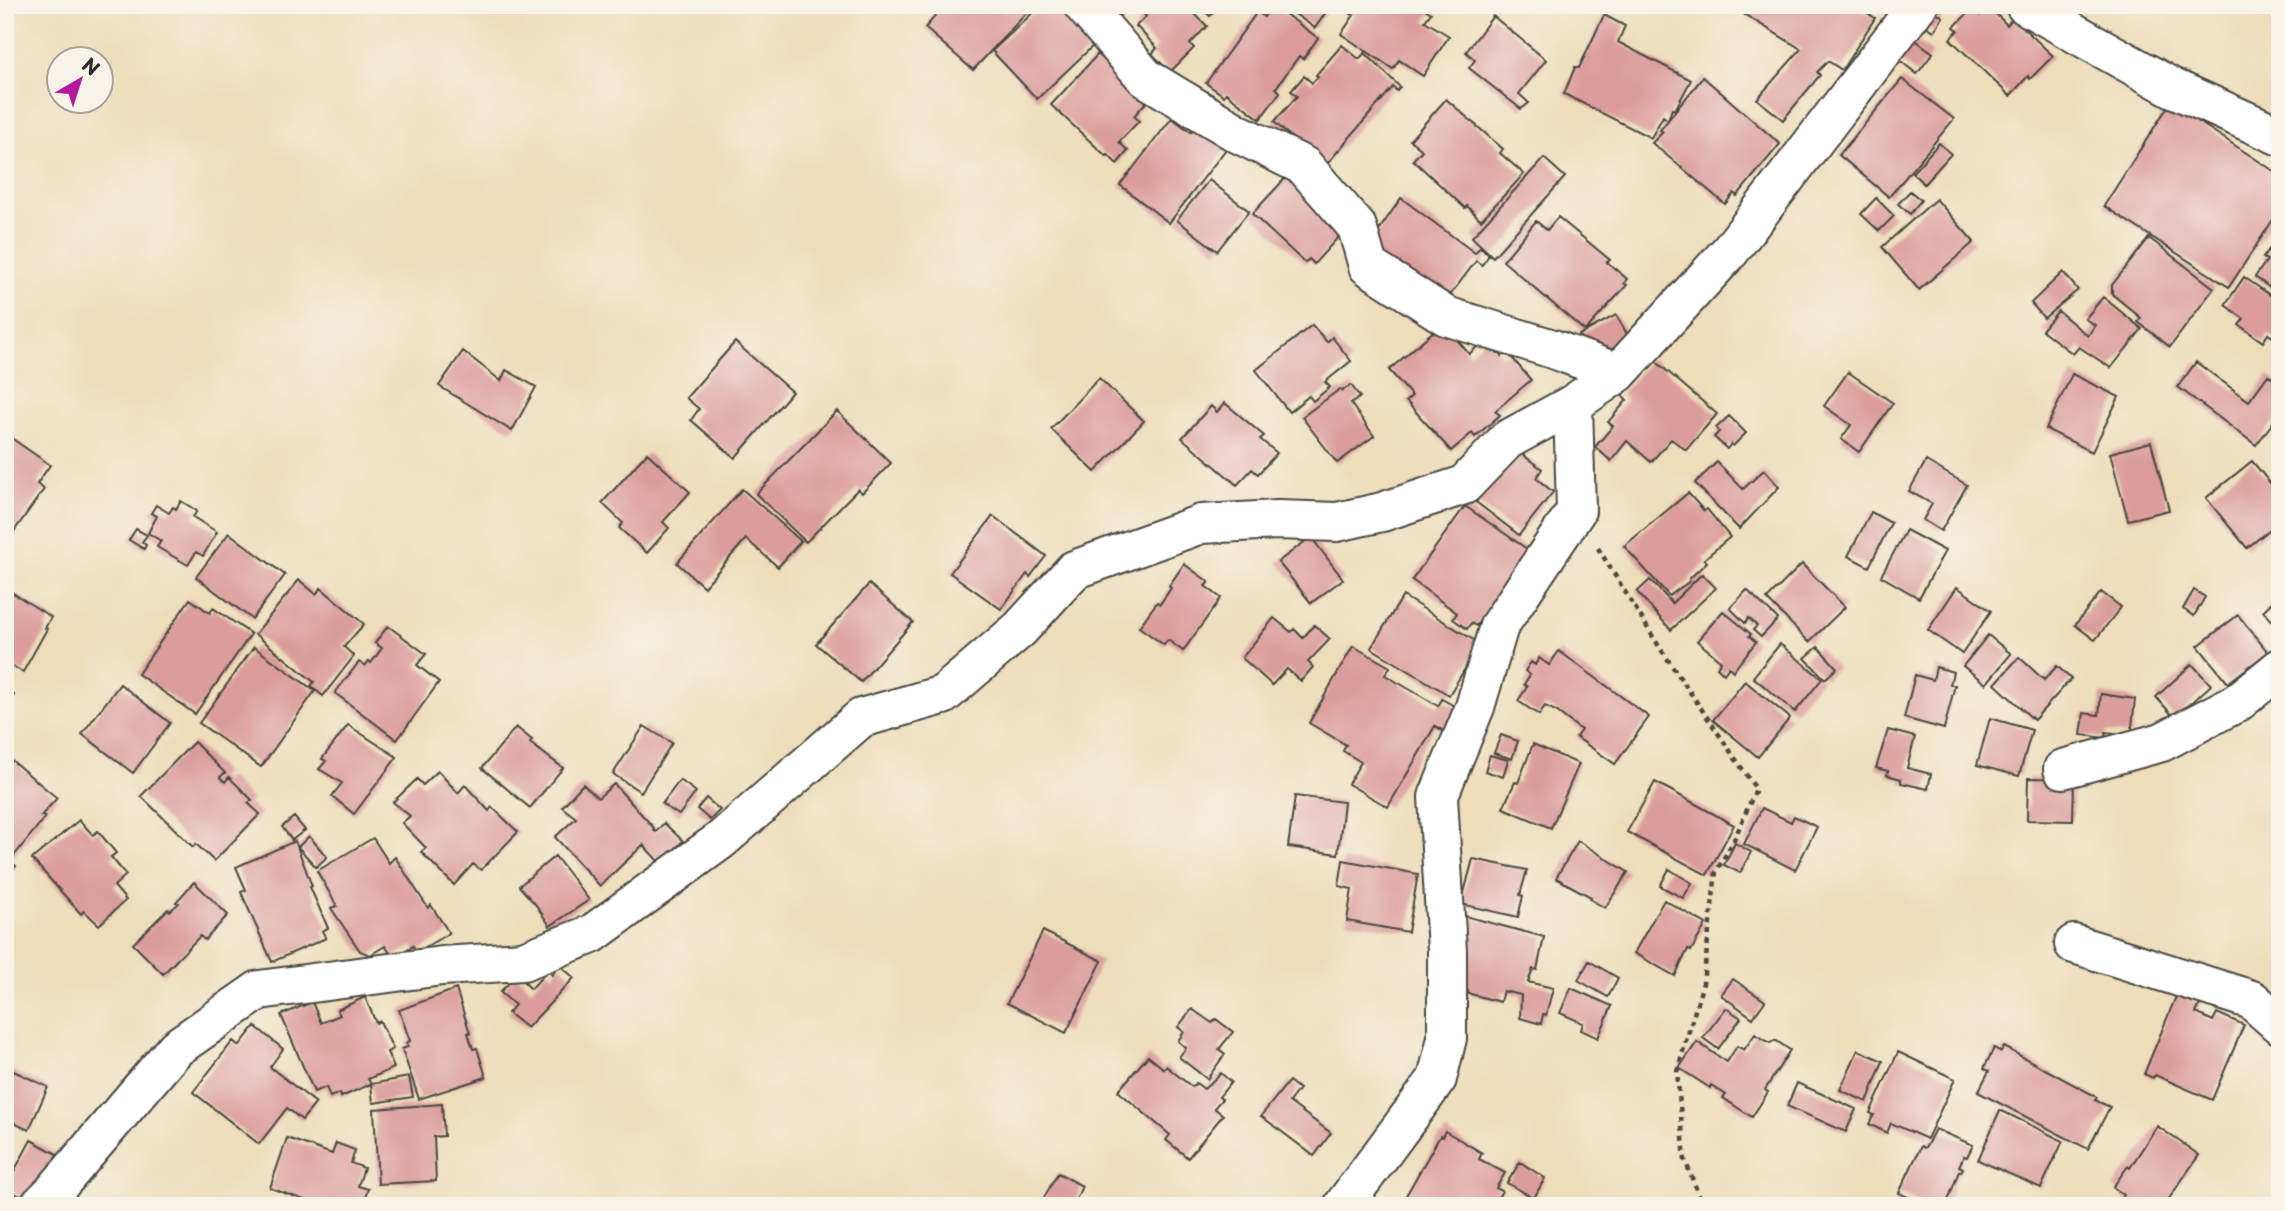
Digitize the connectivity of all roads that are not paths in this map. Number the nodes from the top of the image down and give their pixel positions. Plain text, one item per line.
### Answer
1 (1083, 5) edge
2 (1918, 5) edge
3 (2025, 5) edge
4 (2280, 136) edge
5 (1618, 373) junction
6 (1573, 404) junction
7 (2280, 668) edge
8 (2063, 769) dead end
9 (2074, 944) dead end
10 (2280, 1025) edge
11 (39, 1206) edge
12 (1343, 1206) edge

1 - 5 street
2 - 5 street
3 - 4 street
5 - 6 street
6 - 11 street
6 - 12 street
7 - 8 street
9 - 10 street

